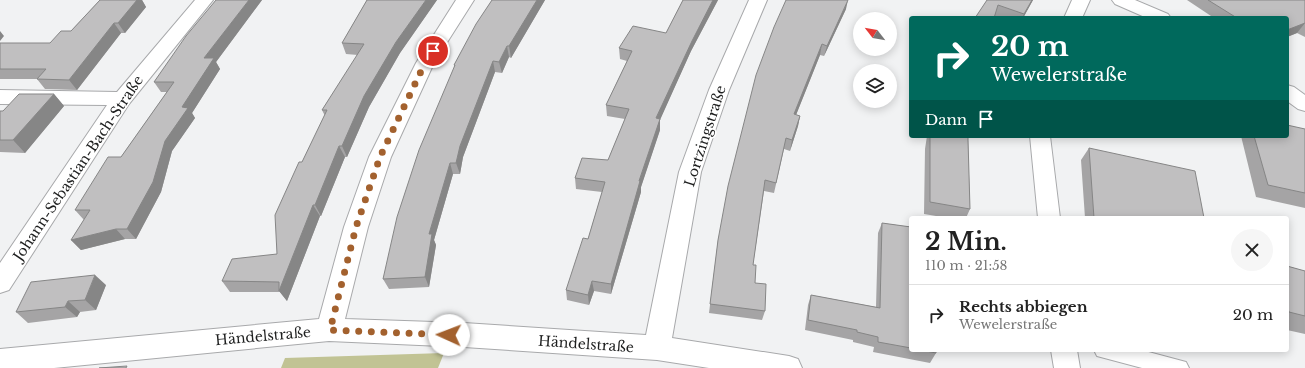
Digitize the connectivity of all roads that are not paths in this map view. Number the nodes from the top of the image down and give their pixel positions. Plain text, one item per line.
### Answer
1 (204, 0) edge
2 (465, 0) edge
3 (758, 0) edge
4 (1081, 0) edge
5 (1121, 0) edge
6 (1074, 16) edge
7 (1157, 16) edge
8 (1289, 93) edge
9 (0, 97) edge
10 (122, 99) junction
11 (1305, 104) edge
12 (1040, 138) edge
13 (1049, 216) edge
14 (0, 283) edge
15 (330, 330) junction
16 (657, 348) junction
17 (1064, 352) edge
18 (1112, 352) edge
19 (0, 361) edge
20 (789, 368) edge
21 (1067, 368) edge
22 (1179, 368) edge

1 - 10 street, Johann-Sebastian-Bach-Straße
2 - 15 street
3 - 16 street, Lortzingstraße
4 - 6 street
5 - 7 street
8 - 11 street
9 - 10 street
10 - 14 street, Johann-Sebastian-Bach-Straße
12 - 13 street
15 - 16 street, Händelstraße
15 - 19 street, Händelstraße
16 - 20 street, Händelstraße
17 - 21 street
18 - 22 lane

